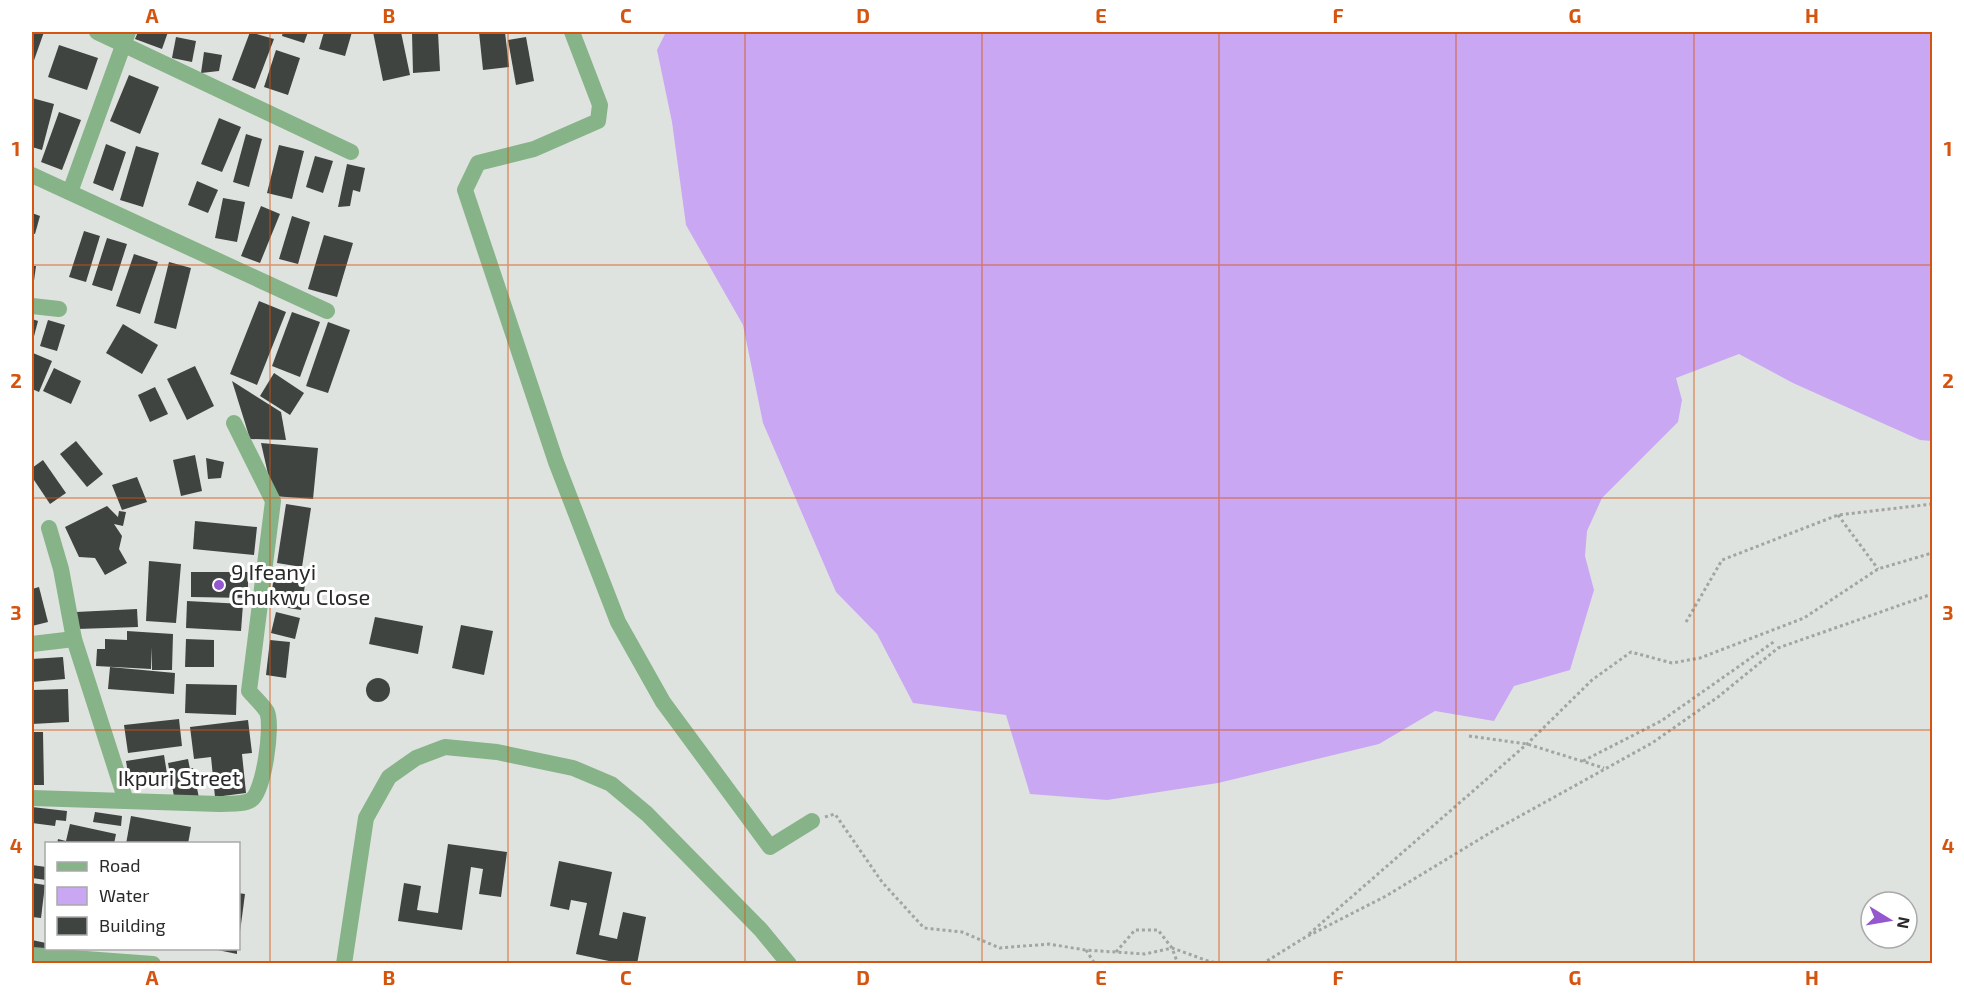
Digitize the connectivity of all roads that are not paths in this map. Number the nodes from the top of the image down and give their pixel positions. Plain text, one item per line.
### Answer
1 (98, 32) edge
2 (573, 32) edge
3 (126, 37) edge
4 (351, 152) dead end
5 (32, 176) edge
6 (70, 192) junction
7 (32, 306) edge
8 (59, 309) dead end
9 (327, 311) dead end
10 (234, 423) dead end
11 (49, 528) dead end
12 (74, 639) junction
13 (32, 644) edge
14 (32, 798) edge
15 (126, 801) junction
16 (812, 821) road end
17 (32, 955) edge
18 (153, 963) edge
19 (344, 963) edge
20 (789, 963) edge

1 - 3 street
2 - 16 street
3 - 4 street
3 - 6 street
5 - 6 street
6 - 9 street
7 - 8 street
10 - 15 street, Ikpuri Street
11 - 12 street
12 - 13 street
12 - 15 street
14 - 15 street, Ikpuri Street
17 - 18 street
19 - 20 street

